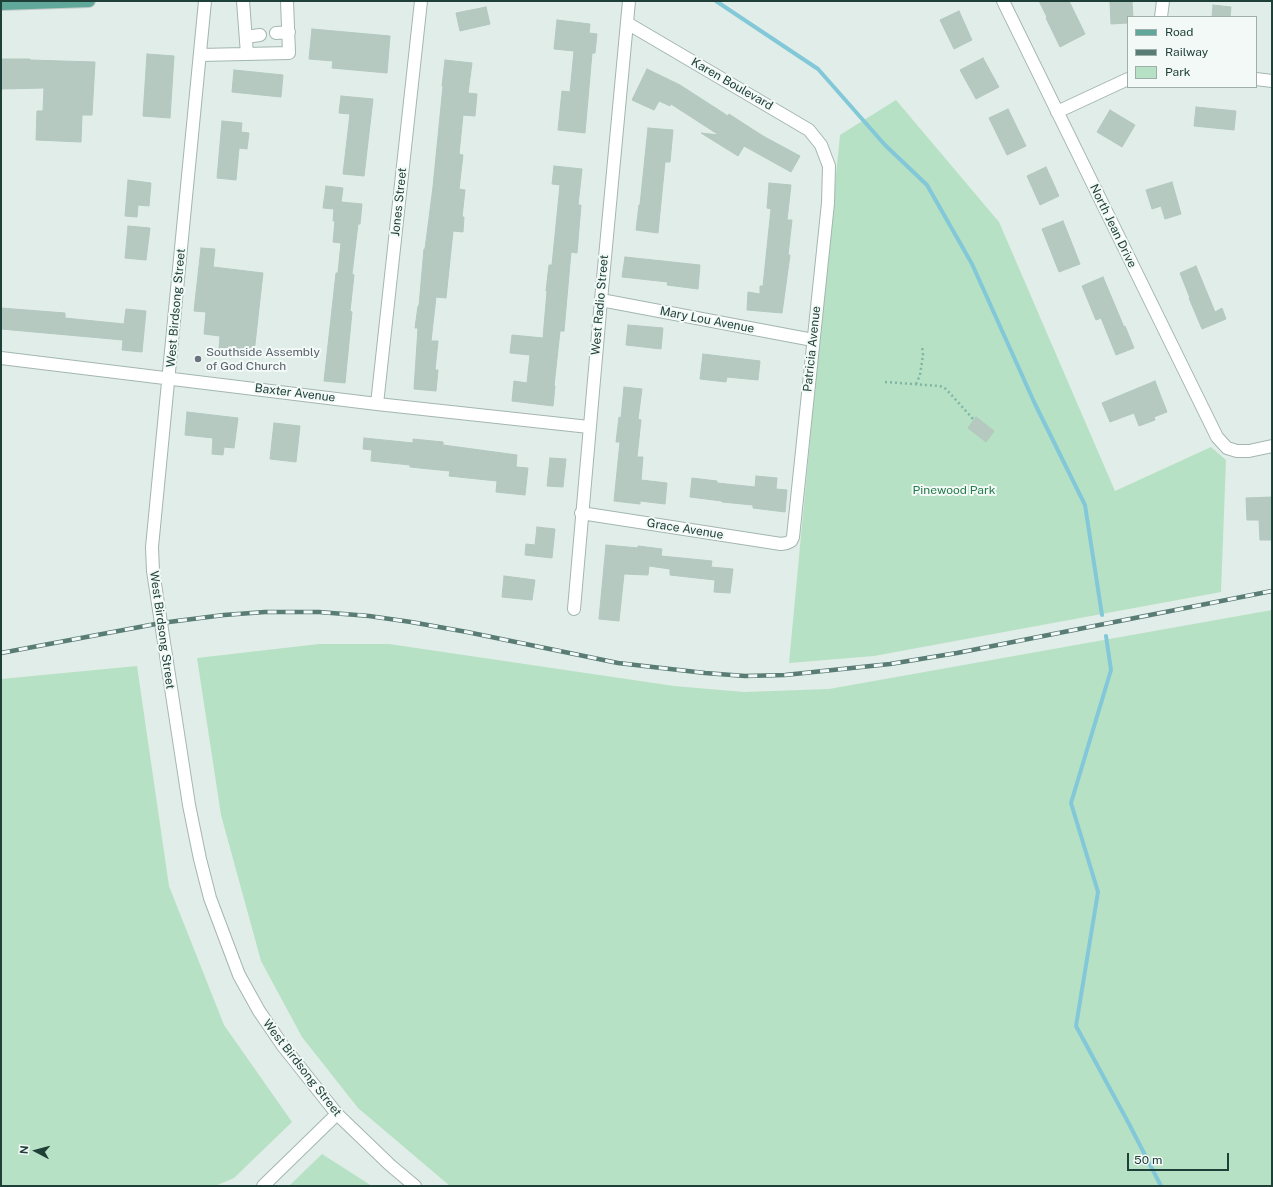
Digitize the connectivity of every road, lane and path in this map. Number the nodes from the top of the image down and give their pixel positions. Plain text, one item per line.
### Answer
1 (89, 1) edge
2 (205, 1) edge
3 (243, 1) edge
4 (287, 1) edge
5 (421, 1) edge
6 (629, 1) edge
7 (1003, 1) edge
8 (1163, 1) edge
9 (1, 4) edge
10 (1161, 16) edge
11 (628, 23) junction
12 (289, 32) junction
13 (276, 33) dead end
14 (260, 35) dead end
15 (246, 37) junction
16 (247, 54) junction
17 (200, 55) junction
18 (1127, 79) edge
19 (1257, 79) edge
20 (1272, 81) edge
21 (1057, 112) junction
22 (826, 156) joint
23 (601, 300) junction
24 (813, 340) junction
25 (922, 345) dead end
26 (1, 358) edge
27 (169, 378) junction
28 (885, 382) dead end
29 (916, 384) junction
30 (377, 404) junction
31 (974, 420) dead end
32 (589, 427) junction
33 (1272, 446) edge
34 (581, 513) junction
35 (789, 542) joint
36 (574, 609) dead end
37 (337, 1114) junction
38 (263, 1186) edge
39 (415, 1186) edge

1 - 9 main road
2 - 17 street, West Birdsong Street
3 - 15 street
4 - 12 street
5 - 30 street, Jones Street
6 - 11 street, West Radio Street
7 - 21 street, North Jean Drive
8 - 10 street
11 - 22 street, Karen Boulevard
11 - 23 street, West Radio Street
12 - 13 street
12 - 16 street
14 - 15 street
15 - 16 street
16 - 17 street
17 - 27 street, West Birdsong Street
18 - 21 street
19 - 20 street
21 - 33 street, North Jean Drive
22 - 24 street, Patricia Avenue
23 - 24 street, Mary Lou Avenue
23 - 32 street, West Radio Street
24 - 35 street, Patricia Avenue
25 - 29 path
26 - 27 street, Baxter Avenue
27 - 30 street, Baxter Avenue
27 - 37 street, West Birdsong Street
28 - 29 path
29 - 31 path
30 - 32 street, Baxter Avenue
32 - 34 street, West Radio Street
34 - 35 street, Grace Avenue
34 - 36 street, West Radio Street
37 - 38 street
37 - 39 street, West Birdsong Street

